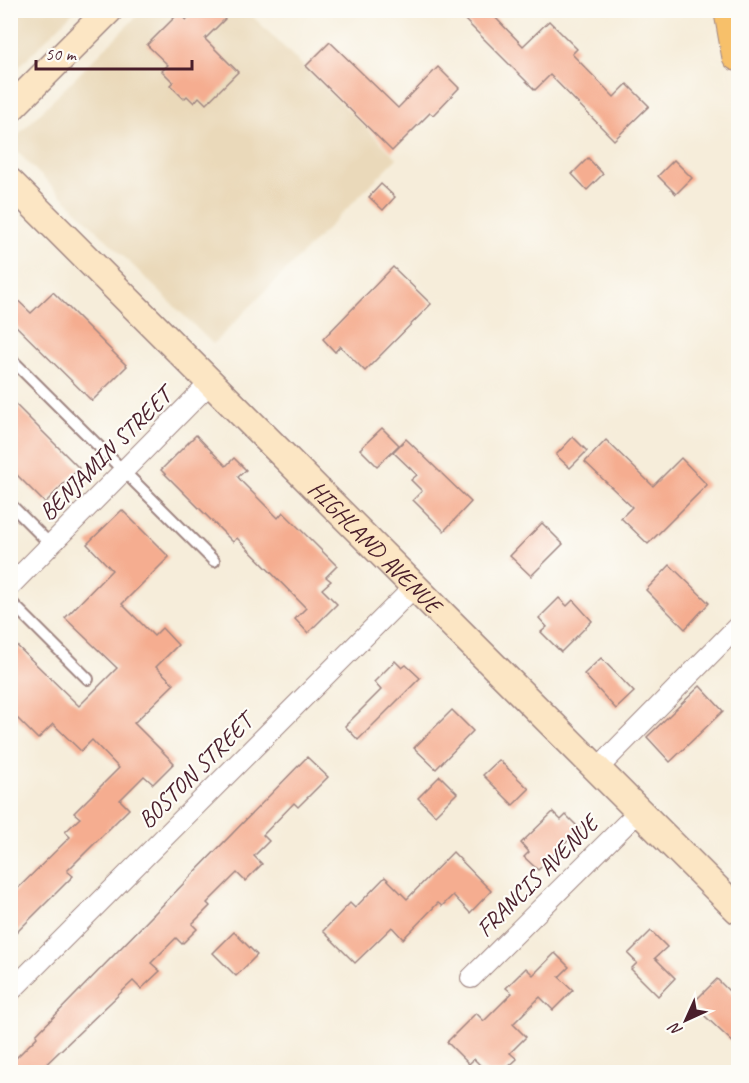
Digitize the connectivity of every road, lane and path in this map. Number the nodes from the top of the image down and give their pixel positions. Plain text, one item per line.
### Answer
1 (110, 10) edge
2 (730, 10) edge
3 (738, 55) edge
4 (10, 110) edge
5 (10, 183) edge
6 (10, 358) edge
7 (210, 382) junction
8 (123, 471) junction
9 (10, 504) edge
10 (51, 545) junction
11 (214, 561) dead end
12 (10, 586) edge
13 (415, 586) junction
14 (10, 601) edge
15 (738, 626) edge
16 (88, 679) dead end
17 (597, 769) junction
18 (639, 811) junction
19 (738, 910) edge
20 (471, 978) dead end
21 (10, 992) edge

1 - 4 main road
2 - 3 main road
5 - 7 main road, HIGHLAND AVENUE
6 - 8 lane
7 - 8 street, BENJAMIN STREET
7 - 13 main road, HIGHLAND AVENUE
8 - 10 street, BENJAMIN STREET
8 - 11 lane
9 - 10 lane
10 - 12 street, BENJAMIN STREET
13 - 17 main road, HIGHLAND AVENUE
13 - 21 street, BOSTON STREET
14 - 16 lane
15 - 17 street
17 - 18 main road, HIGHLAND AVENUE
18 - 19 main road, HIGHLAND AVENUE
18 - 20 street, FRANCIS AVENUE

